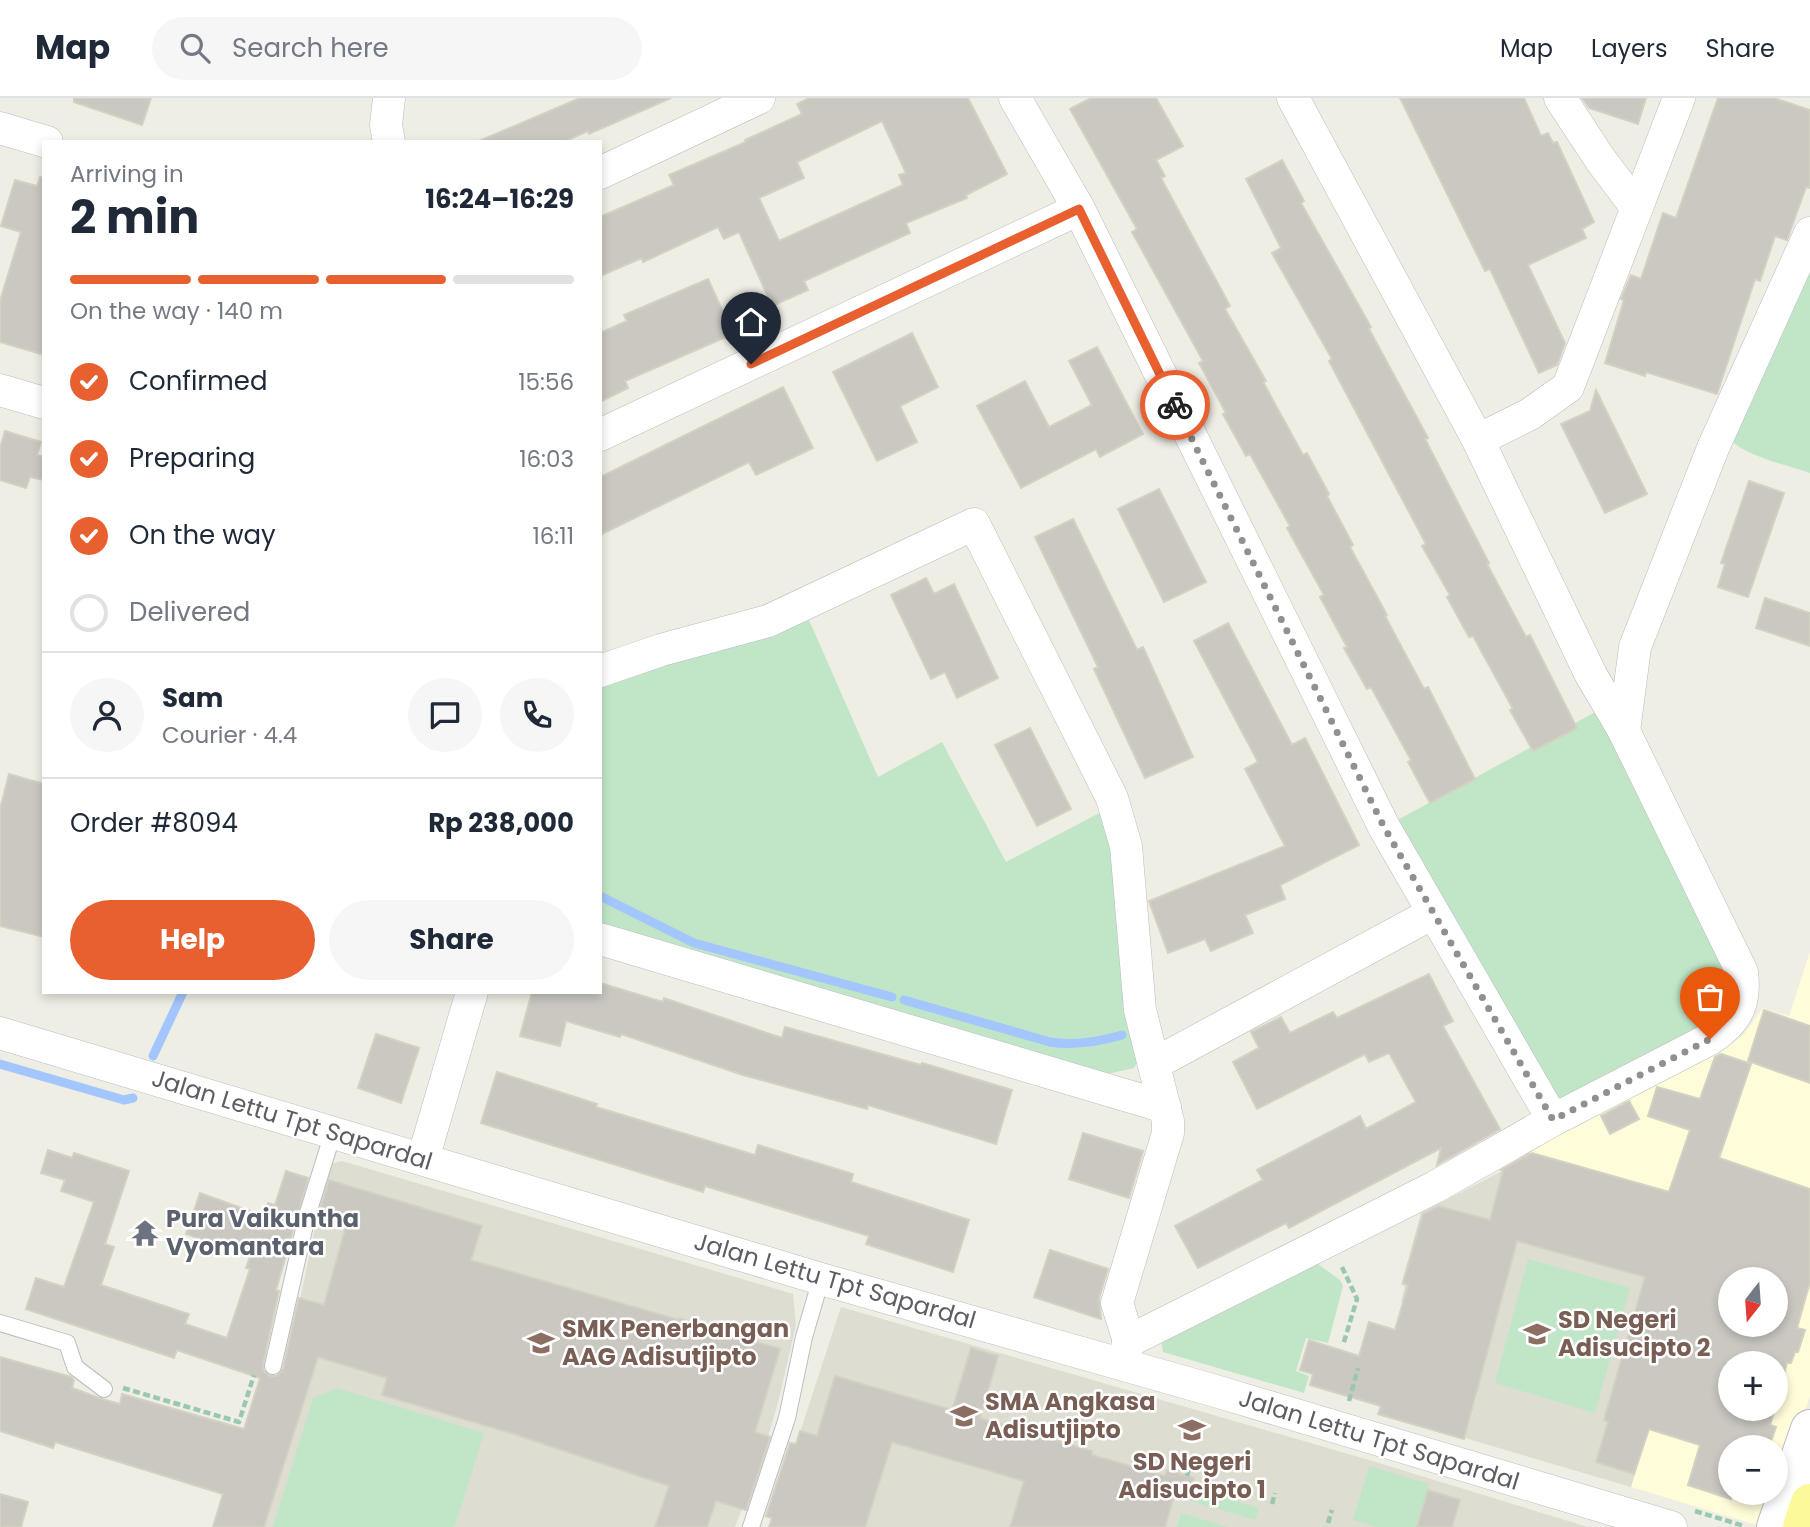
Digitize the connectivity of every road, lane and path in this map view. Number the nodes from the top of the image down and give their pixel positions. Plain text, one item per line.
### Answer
1 (388, 98) edge
2 (759, 98) edge
3 (1014, 98) edge
4 (1293, 98) edge
5 (1560, 98) edge
6 (1679, 98) edge
7 (0, 128) edge
8 (389, 140) edge
9 (42, 141) edge
10 (602, 172) edge
11 (1637, 208) junction
12 (1079, 209) junction
13 (1810, 233) edge
14 (0, 390) edge
15 (42, 402) edge
16 (602, 434) edge
17 (1478, 440) junction
18 (602, 670) edge
19 (1625, 731) junction
20 (1433, 913) junction
21 (602, 940) edge
22 (471, 994) edge
23 (0, 1033) edge
24 (1154, 1064) junction
25 (1165, 1107) junction
26 (1553, 1120) junction
27 (333, 1133) junction
28 (423, 1159) junction
29 (1329, 1240) junction
30 (821, 1279) junction
31 (0, 1323) edge
32 (1343, 1345) dead end
33 (1126, 1353) junction
34 (272, 1366) joint
35 (1359, 1368) dead end
36 (104, 1389) joint
37 (1346, 1409) dead end
38 (1810, 1429) edge
39 (1189, 1468) dead end
40 (1187, 1476) dead end
41 (1275, 1493) dead end
42 (1810, 1503) edge
43 (1272, 1504) dead end
44 (1332, 1510) dead end
45 (1328, 1523) dead end
46 (751, 1527) edge
47 (1671, 1527) edge
48 (1776, 1527) edge
49 (1802, 1527) edge

1 - 8 street
2 - 10 street
3 - 12 street
4 - 17 street
5 - 11 street
6 - 11 street
7 - 9 street
11 - 17 street
12 - 16 street
12 - 20 street
13 - 19 street
14 - 15 street
17 - 19 street
18 - 24 street
19 - 26 street
20 - 24 street
20 - 26 street
21 - 25 street
22 - 28 street
23 - 27 street, Jalan Lettu Tpt Sapardal
24 - 25 street
25 - 33 street
26 - 29 street
27 - 28 street, Jalan Lettu Tpt Sapardal
27 - 34 lane
28 - 30 street, Jalan Lettu Tpt Sapardal
29 - 32 path
29 - 33 street
30 - 33 street, Jalan Lettu Tpt Sapardal
30 - 46 lane
31 - 36 lane
33 - 47 street, Jalan Lettu Tpt Sapardal
34 - 36 path
35 - 37 path
38 - 48 street
39 - 40 path
41 - 43 path
42 - 49 highway
44 - 45 path

